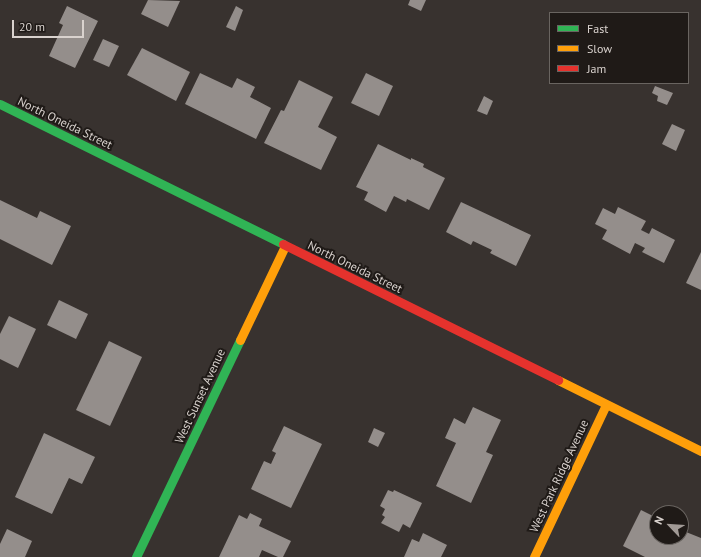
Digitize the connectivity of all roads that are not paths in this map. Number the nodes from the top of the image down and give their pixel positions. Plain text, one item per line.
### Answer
1 (0, 104) edge
2 (285, 246) junction
3 (606, 405) junction
4 (701, 451) edge
5 (136, 557) edge
6 (534, 557) edge

1 - 2 street, North Oneida Street
2 - 3 street, North Oneida Street
2 - 5 street, West Sunset Avenue
3 - 4 street, North Oneida Street
3 - 6 street, West Park Ridge Avenue

